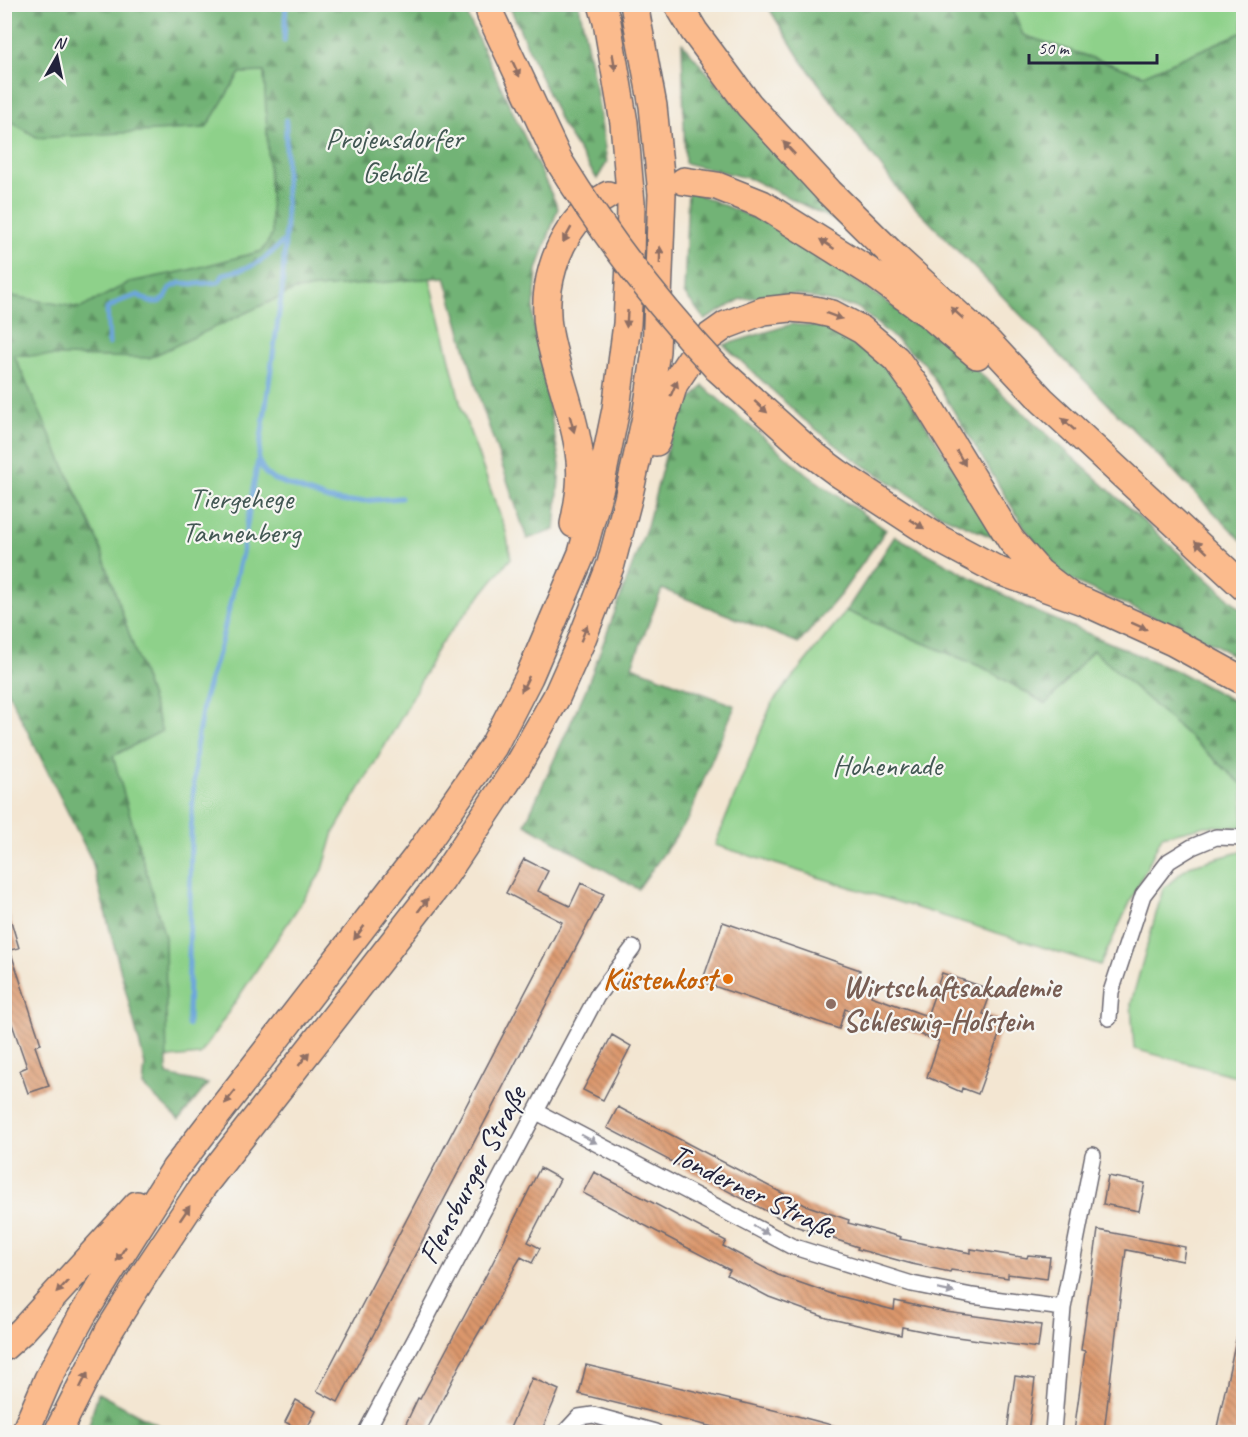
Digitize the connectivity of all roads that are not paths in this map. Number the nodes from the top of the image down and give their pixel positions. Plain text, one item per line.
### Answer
1 (488, 4) edge
2 (602, 4) edge
3 (634, 4) edge
4 (678, 4) edge
5 (684, 181) dead end
6 (608, 195) dead end
7 (1042, 400) junction
8 (628, 500) junction
9 (1244, 587) edge
10 (1070, 596) junction
11 (550, 631) junction
12 (1244, 681) edge
13 (1244, 838) edge
14 (633, 948) dead end
15 (1109, 1018) dead end
16 (537, 1112) junction
17 (1093, 1155) dead end
18 (175, 1169) junction
19 (1063, 1308) junction
20 (4, 1347) edge
21 (25, 1432) edge
22 (58, 1432) edge
23 (366, 1432) edge
24 (565, 1432) edge
25 (655, 1432) edge
26 (1053, 1432) edge

1 -> 10 highway, bridge
2 -> 11 highway
8 -> 3 highway
7 -> 4 highway
7 -> 5 highway
6 -> 11 highway
9 -> 7 highway
8 -> 10 highway
22 -> 8 highway
10 -> 12 highway
11 -> 18 highway
13 - 15 street
14 - 16 street, Flensburger Straße
16 -> 19 street, Tonderner Straße
16 - 23 street, Flensburger Straße
17 - 19 street
18 -> 20 highway
18 -> 21 highway
19 - 26 street
24 - 25 street

